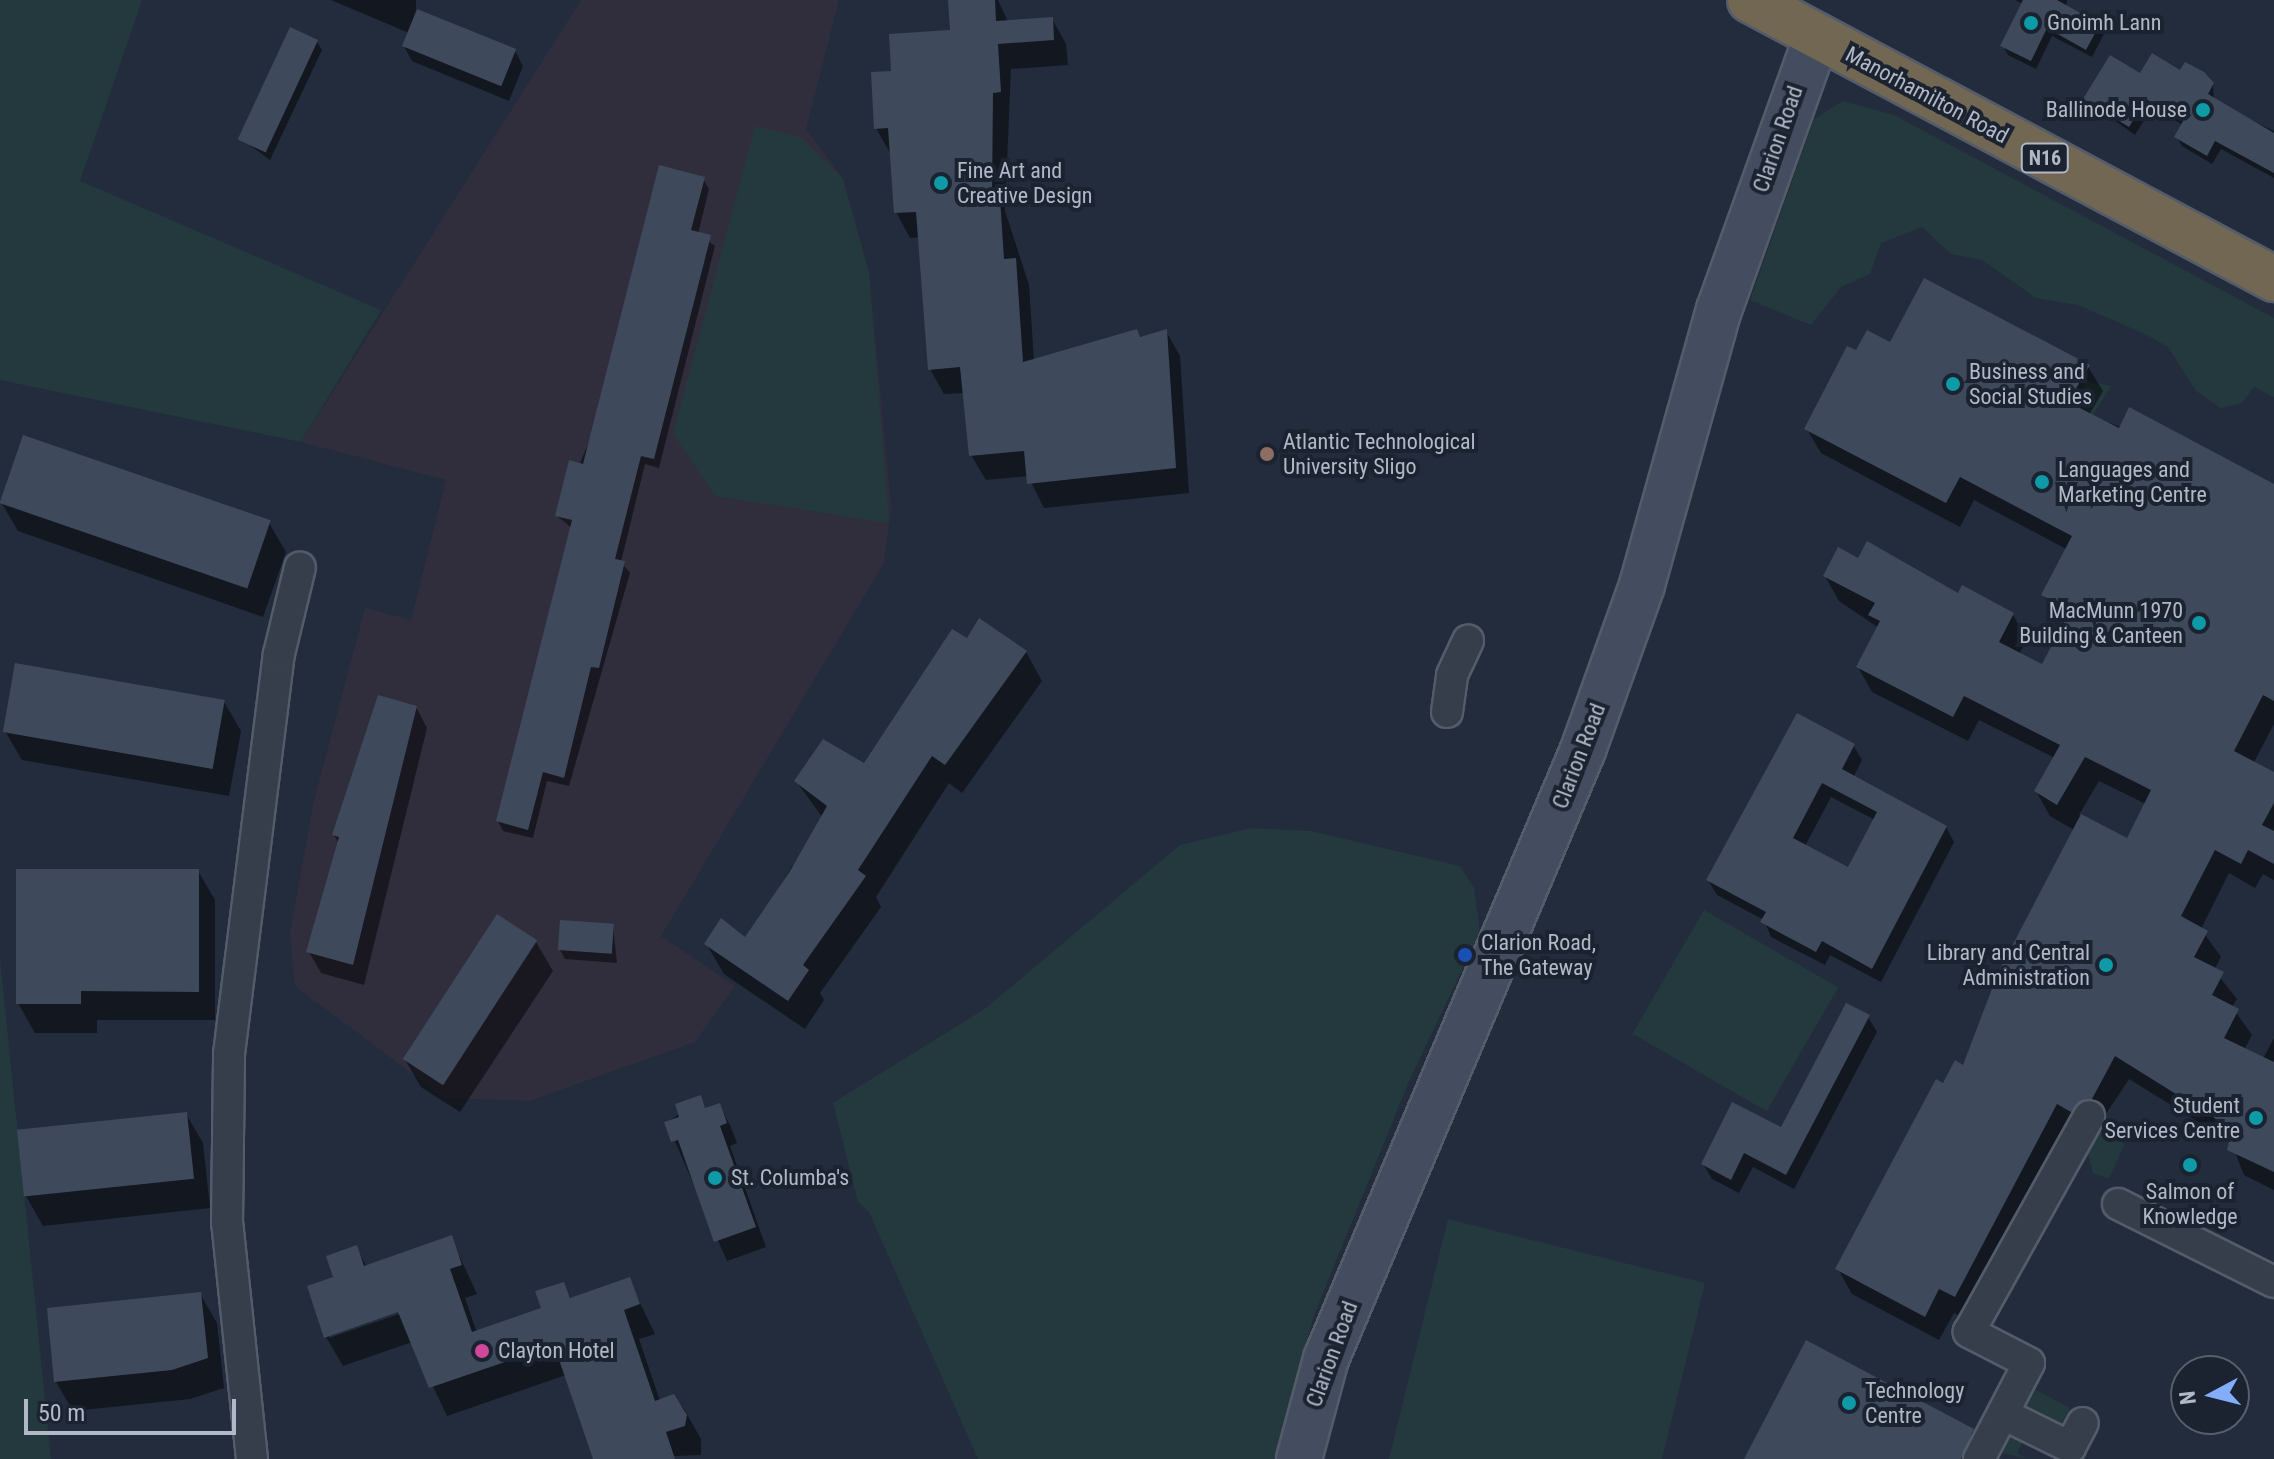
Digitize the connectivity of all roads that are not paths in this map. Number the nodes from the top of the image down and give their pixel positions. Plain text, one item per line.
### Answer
1 (1750, 0) edge
2 (1817, 36) junction
3 (2274, 279) edge
4 (300, 567) dead end
5 (1468, 640) dead end
6 (1447, 712) dead end
7 (2089, 1116) dead end
8 (2118, 1204) dead end
9 (2274, 1282) edge
10 (2003, 1414) junction
11 (2080, 1428) edge
12 (252, 1459) edge
13 (1299, 1459) edge
14 (1979, 1459) edge

1 - 2 highway, Manorhamilton Road / N16
2 - 3 highway, Manorhamilton Road / N16
2 - 13 street, Clarion Road
4 - 12 street
5 - 6 street
7 - 10 street
8 - 9 street
10 - 11 street
10 - 14 street

